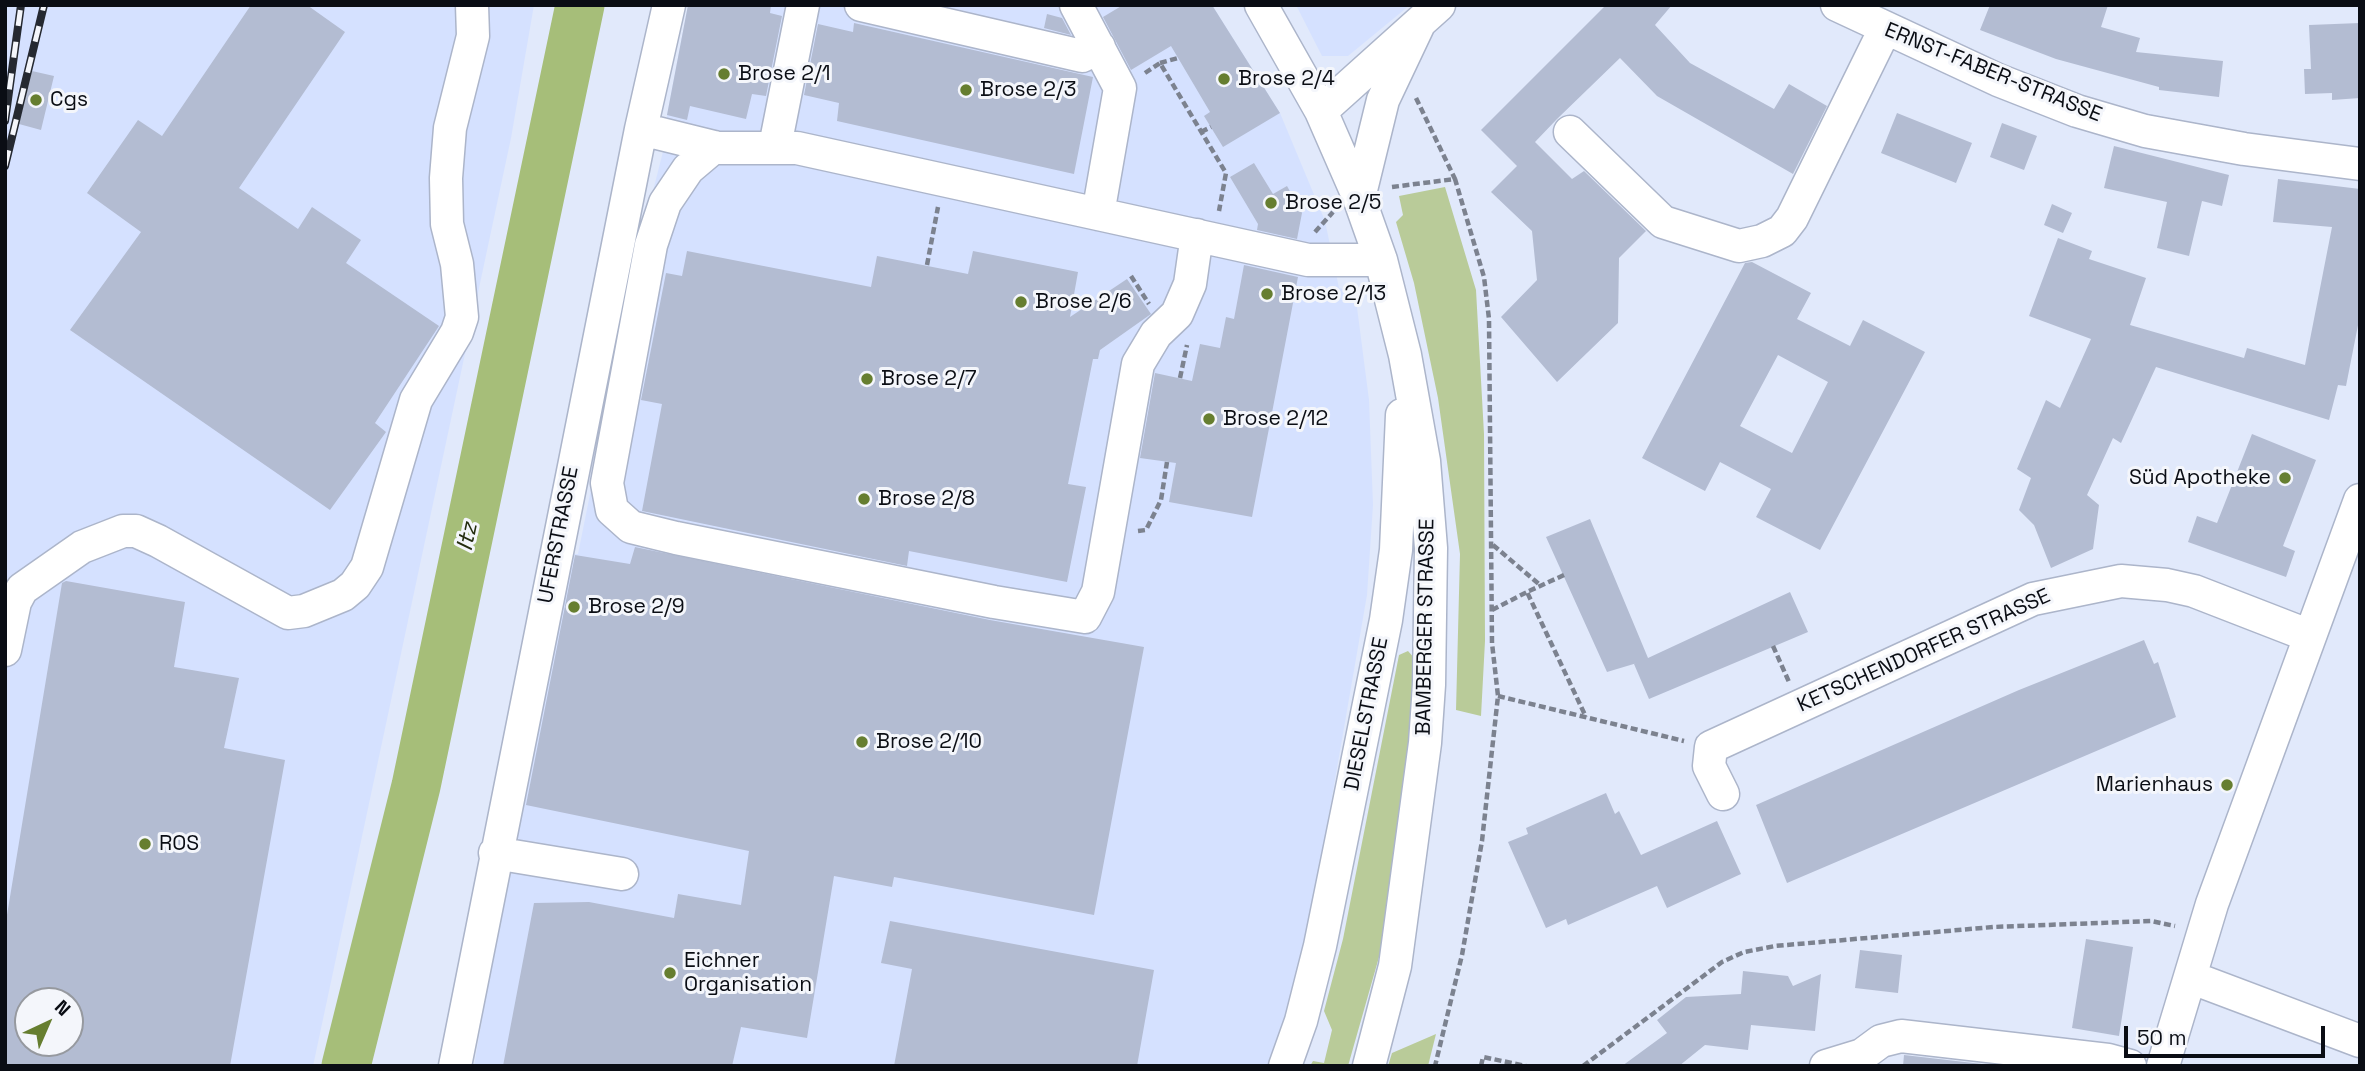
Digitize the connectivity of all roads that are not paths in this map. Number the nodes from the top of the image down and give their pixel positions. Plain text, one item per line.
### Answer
1 (472, 5) edge
2 (668, 5) edge
3 (803, 5) edge
4 (861, 5) edge
5 (1076, 5) edge
6 (1261, 5) edge
7 (1837, 5) edge
8 (1429, 15) edge
9 (1885, 29) junction
10 (1100, 47) junction
11 (1321, 111) junction
12 (640, 129) junction
13 (1570, 132) dead end
14 (775, 146) junction
15 (714, 147) junction
16 (2360, 164) edge
17 (1359, 198) junction
18 (1098, 214) junction
19 (1206, 237) junction
20 (1381, 260) junction
21 (1405, 355) junction
22 (2360, 500) edge
23 (2347, 576) edge
24 (2310, 636) junction
25 (5, 650) edge
26 (1723, 794) dead end
27 (495, 853) junction
28 (622, 874) dead end
29 (2190, 977) junction
30 (2360, 1041) edge
31 (455, 1066) edge
32 (1285, 1066) edge
33 (1369, 1066) edge
34 (1826, 1066) edge
35 (2130, 1066) edge
36 (2163, 1066) edge

1 - 25 street
2 - 12 street, UFERSTRASSE
3 - 14 street
4 - 10 street
5 - 10 street
6 - 11 street, BAMBERGER STRASSE
7 - 9 street, ERNST-FABER-STRASSE
8 - 11 street
8 - 17 street
9 - 13 street
9 - 16 street, ERNST-FABER-STRASSE
10 - 18 street
11 - 17 street, BAMBERGER STRASSE
12 - 15 street
12 - 27 street, UFERSTRASSE
14 - 15 street
14 - 18 street
15 - 19 street
17 - 20 street, BAMBERGER STRASSE
18 - 19 street
19 - 20 street
20 - 21 street, BAMBERGER STRASSE
21 - 32 street, DIESELSTRASSE
21 - 33 street, BAMBERGER STRASSE
22 - 23 street
23 - 24 street
24 - 26 street, KETSCHENDORFER STRASSE
24 - 29 street
27 - 28 street
27 - 31 street, UFERSTRASSE
29 - 30 street
29 - 36 street
34 - 35 street

